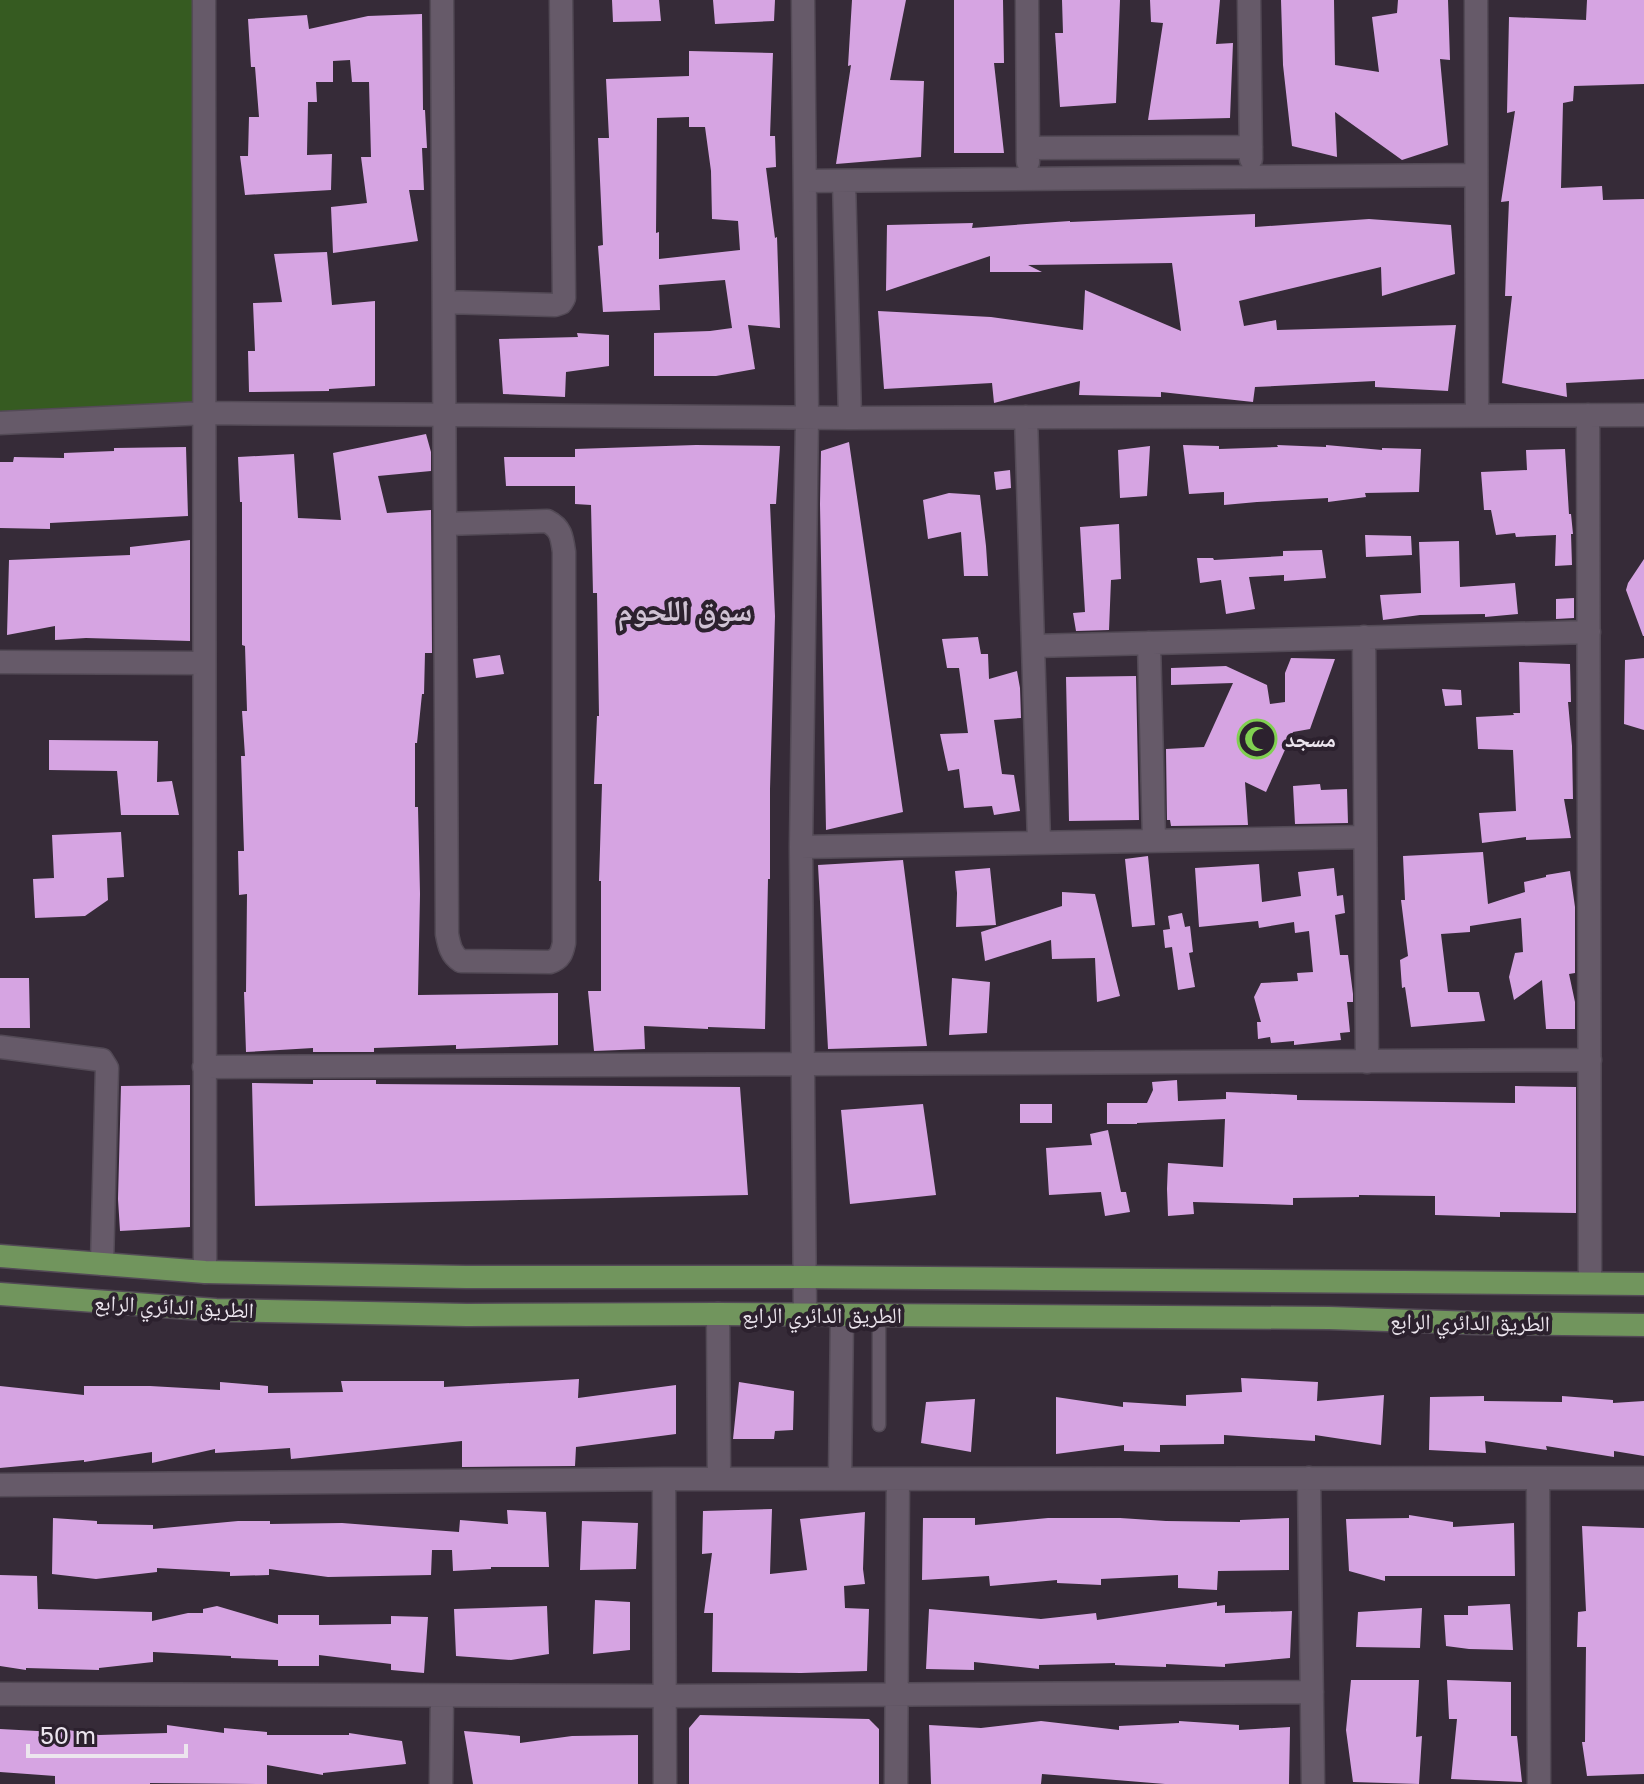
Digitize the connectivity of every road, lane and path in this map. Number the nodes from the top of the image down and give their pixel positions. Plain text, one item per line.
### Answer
1 (204, 0) edge
2 (442, 0) edge
3 (561, 0) edge
4 (803, 0) edge
5 (1027, 0) edge
6 (1249, 0) edge
7 (1476, 0) edge
8 (1251, 147) junction
9 (1028, 148) junction
10 (1476, 175) junction
11 (1252, 177) junction
12 (1027, 179) junction
13 (805, 181) junction
14 (844, 181) junction
15 (444, 302) junction
16 (205, 413) junction
17 (1477, 415) junction
18 (1588, 415) junction
19 (1644, 415) edge
20 (445, 416) junction
21 (807, 417) junction
22 (1026, 417) junction
23 (850, 418) junction
24 (0, 423) edge
25 (445, 524) junction
26 (1589, 632) junction
27 (1364, 637) junction
28 (1149, 643) junction
29 (1033, 646) junction
30 (0, 662) edge
31 (204, 663) junction
32 (1365, 837) junction
33 (1154, 840) junction
34 (1039, 842) junction
35 (801, 847) junction
36 (0, 1047) edge
37 (1590, 1060) junction
38 (1367, 1062) junction
39 (803, 1064) junction
40 (204, 1067) junction
41 (0, 1256) edge
42 (102, 1264) junction
43 (205, 1272) junction
44 (805, 1277) junction
45 (1590, 1283) junction
46 (1644, 1284) edge
47 (0, 1294) edge
48 (718, 1314) junction
49 (805, 1314) junction
50 (842, 1315) junction
51 (879, 1315) junction
52 (1644, 1325) edge
53 (879, 1425) dead end
54 (1309, 1478) junction
55 (1538, 1478) junction
56 (1644, 1478) edge
57 (664, 1479) junction
58 (719, 1479) junction
59 (840, 1479) junction
60 (898, 1479) junction
61 (0, 1485) edge
62 (1312, 1692) junction
63 (0, 1694) edge
64 (442, 1696) junction
65 (665, 1696) junction
66 (896, 1696) junction
67 (441, 1784) edge
68 (665, 1784) edge
69 (896, 1784) edge
70 (1313, 1784) edge
71 (1539, 1784) edge

1 - 16 street
2 - 15 street
3 - 15 street
4 - 13 street
5 - 9 street
6 - 8 street
7 - 10 street
8 - 9 street
8 - 11 street
9 - 12 street
10 - 11 street
10 - 17 street
11 - 12 street
12 - 14 street
13 - 14 street
13 - 21 street
14 - 23 street
15 - 20 street
16 - 20 street
16 - 24 street
16 - 31 street
17 - 18 street
17 - 22 street
18 - 19 street
18 - 26 street
20 - 21 street
20 - 25 street
21 - 23 street
21 - 35 street
22 - 23 street
22 - 29 street
25 - 25 street
26 - 27 street
26 - 37 street
27 - 28 street
27 - 32 street
28 - 29 street
28 - 33 street
29 - 34 street
30 - 31 street
31 - 40 street
32 - 33 street
32 - 38 street
33 - 34 street
34 - 35 street
35 - 39 street
36 - 42 street
37 - 38 street
37 - 45 street
38 - 39 street
39 - 40 street
39 - 44 street
40 - 43 street
41 - 42 main road, الطريق الدائري الرابع
42 - 43 main road, الطريق الدائري الرابع
43 - 44 main road, الطريق الدائري الرابع
44 - 45 main road, الطريق الدائري الرابع
44 - 49 street
45 - 46 main road, الطريق الدائري الرابع
47 - 48 main road, الطريق الدائري الرابع
48 - 49 main road, الطريق الدائري الرابع
48 - 58 street
49 - 50 main road, الطريق الدائري الرابع
50 - 51 main road, الطريق الدائري الرابع
50 - 59 street
51 - 52 main road, الطريق الدائري الرابع
51 - 53 lane
54 - 55 street
54 - 60 street
54 - 62 street
55 - 56 street
55 - 71 street
57 - 58 street
57 - 61 street
57 - 65 street
58 - 59 street
59 - 60 street
60 - 66 street
62 - 66 street
62 - 70 street
63 - 64 street
64 - 65 street
64 - 67 street
65 - 66 street
65 - 68 street
66 - 69 street

